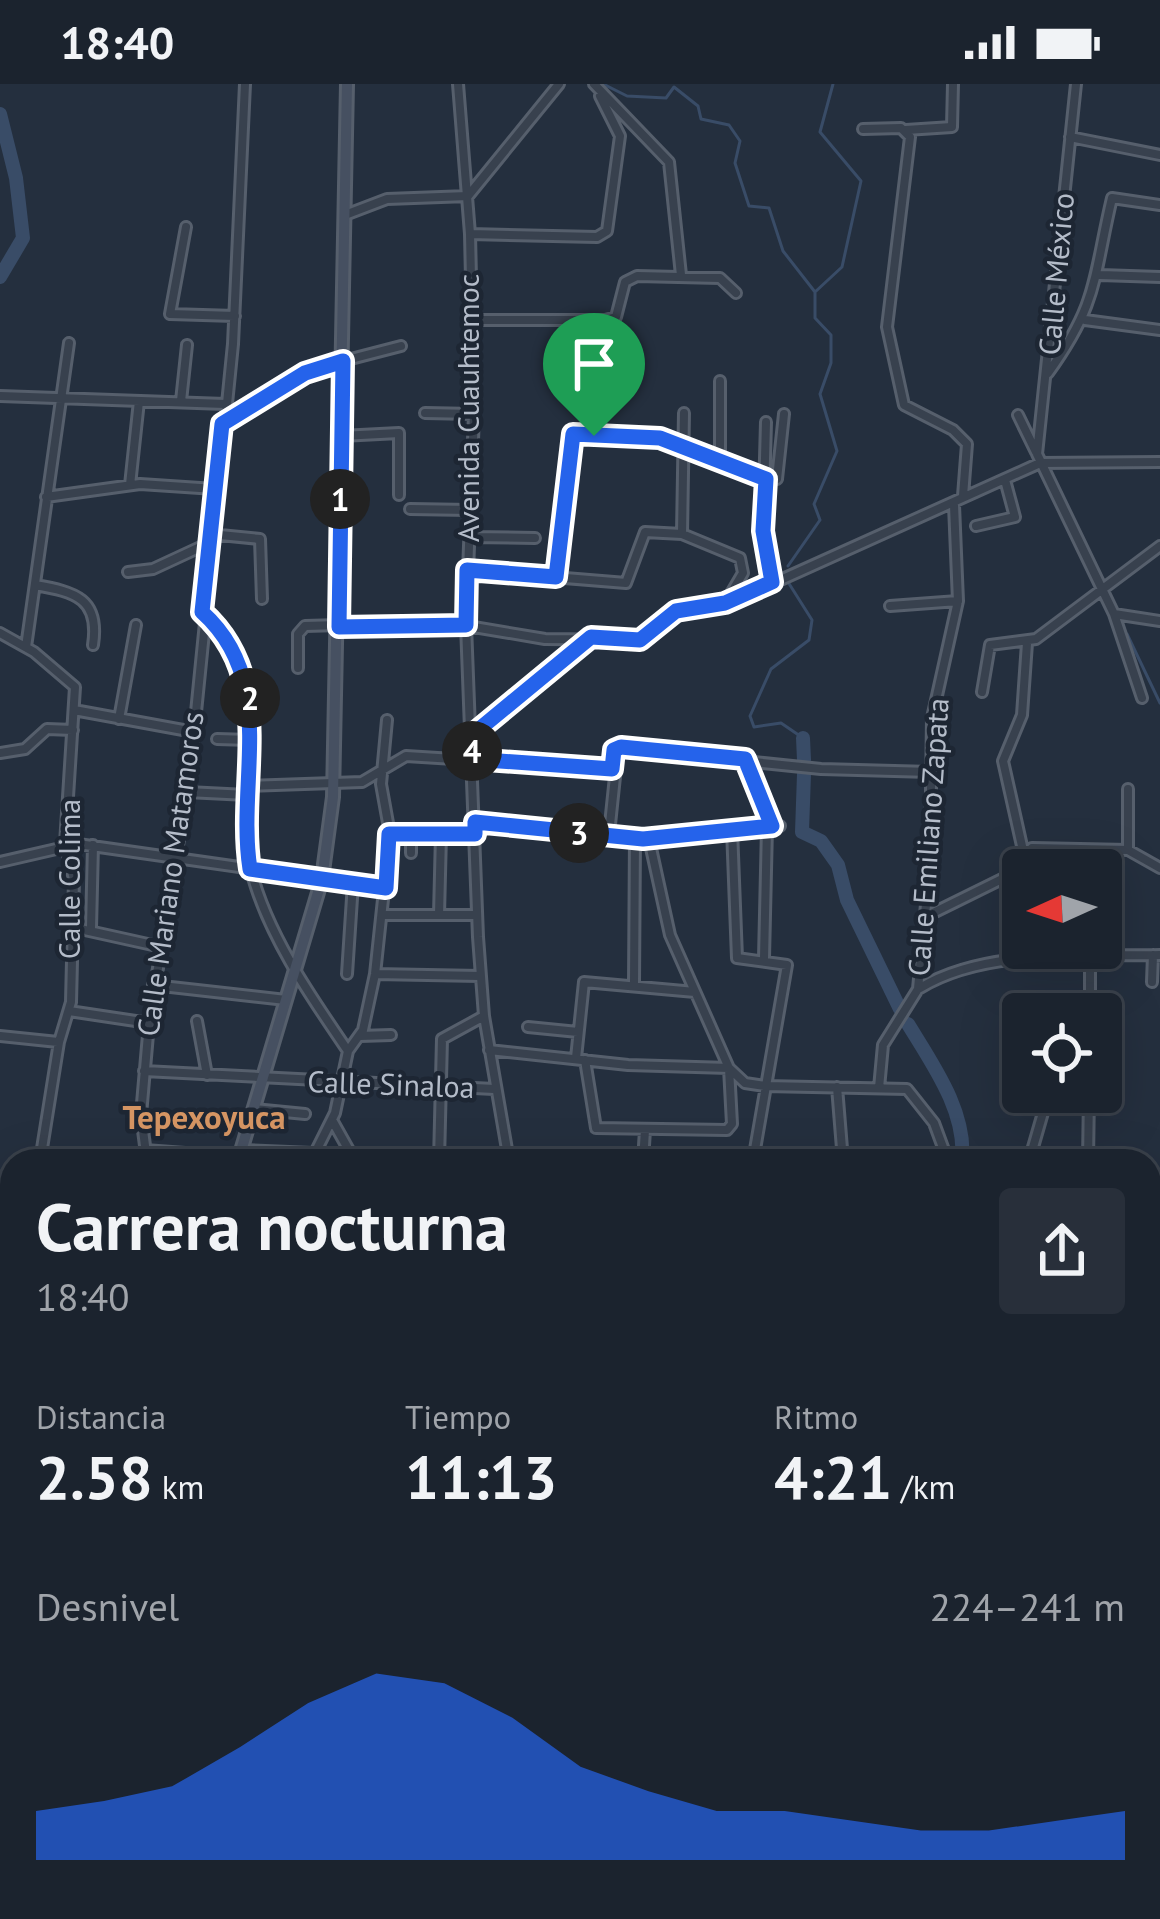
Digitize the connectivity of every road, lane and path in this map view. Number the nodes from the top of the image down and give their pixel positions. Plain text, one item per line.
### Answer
1 (245, 84) edge
2 (347, 84) edge
3 (458, 84) edge
4 (559, 84) edge
5 (593, 84) edge
6 (953, 84) edge
7 (1076, 84) edge
8 (600, 96) junction
9 (863, 129) dead end
10 (904, 130) junction
11 (1070, 136) junction
12 (1160, 155) edge
13 (468, 196) junction
14 (1160, 205) edge
15 (345, 215) junction
16 (186, 227) dead end
17 (470, 234) junction
18 (1100, 274) junction
19 (680, 275) junction
20 (1160, 277) edge
21 (736, 293) dead end
22 (235, 316) junction
23 (472, 320) junction
24 (605, 320) junction
25 (1085, 320) junction
26 (1160, 330) edge
27 (69, 343) dead end
28 (188, 345) dead end
29 (401, 346) dead end
30 (1051, 350) junction
31 (1063, 353) junction
32 (343, 361) junction
33 (1048, 373) junction
34 (720, 381) dead end
35 (0, 396) edge
36 (58, 396) junction
37 (181, 400) junction
38 (139, 401) junction
39 (225, 404) junction
40 (685, 412) dead end
41 (425, 413) dead end
42 (474, 414) junction
43 (784, 414) dead end
44 (1018, 415) dead end
45 (766, 422) dead end
46 (222, 424) junction
47 (341, 436) junction
48 (594, 436) junction
49 (685, 449) junction
50 (1038, 459) junction
51 (1160, 462) edge
52 (720, 464) junction
53 (766, 479) junction
54 (1005, 480) junction
55 (130, 484) junction
56 (215, 489) junction
57 (399, 495) dead end
58 (46, 497) junction
59 (958, 502) junction
60 (410, 508) dead end
61 (470, 510) junction
62 (976, 526) dead end
63 (682, 534) junction
64 (469, 537) junction
65 (535, 538) dead end
66 (209, 539) junction
67 (1160, 546) edge
68 (467, 570) junction
69 (128, 572) dead end
70 (556, 577) junction
71 (772, 582) junction
72 (34, 585) junction
73 (1103, 591) junction
74 (262, 599) dead end
75 (958, 601) junction
76 (725, 603) junction
77 (890, 606) dead end
78 (202, 612) junction
79 (1114, 614) junction
80 (1160, 621) edge
81 (136, 625) dead end
82 (466, 625) junction
83 (339, 627) junction
84 (0, 633) edge
85 (591, 637) junction
86 (1027, 643) junction
87 (93, 645) dead end
88 (26, 646) junction
89 (298, 668) dead end
90 (982, 692) dead end
91 (1142, 698) dead end
92 (74, 710) junction
93 (119, 718) junction
94 (387, 720) dead end
95 (73, 730) junction
96 (194, 732) junction
97 (471, 736) junction
98 (217, 739) dead end
99 (250, 740) junction
100 (1, 752) edge
101 (472, 759) junction
102 (745, 759) junction
103 (612, 769) junction
104 (380, 770) junction
105 (931, 772) junction
106 (334, 784) junction
107 (1128, 789) dead end
108 (248, 790) junction
109 (187, 792) junction
110 (475, 822) junction
111 (773, 826) junction
112 (732, 830) junction
113 (389, 834) junction
114 (411, 834) junction
115 (440, 834) junction
116 (475, 834) junction
117 (608, 834) junction
118 (635, 837) junction
119 (649, 839) junction
120 (65, 844) junction
121 (93, 845) junction
122 (1023, 849) edge
123 (1031, 849) edge
124 (1080, 849) edge
125 (1122, 850) edge
126 (1128, 850) junction
127 (411, 853) dead end
128 (174, 859) junction
129 (0, 862) edge
130 (1160, 868) edge
131 (250, 869) junction
132 (322, 879) junction
133 (1002, 879) edge
134 (353, 883) junction
135 (386, 888) junction
136 (382, 915) junction
137 (439, 915) junction
138 (477, 915) junction
139 (927, 916) junction
140 (71, 927) junction
141 (91, 928) junction
142 (158, 946) junction
143 (1157, 955) edge
144 (1122, 956) edge
145 (764, 958) junction
146 (296, 967) junction
147 (1002, 967) edge
148 (346, 974) dead end
149 (375, 974) junction
150 (480, 976) junction
151 (1152, 982) dead end
152 (634, 983) junction
153 (153, 985) junction
154 (918, 989) junction
155 (696, 992) junction
156 (286, 1000) junction
157 (69, 1011) junction
158 (484, 1016) junction
159 (197, 1021) dead end
160 (148, 1023) junction
161 (528, 1027) dead end
162 (578, 1032) junction
163 (391, 1035) dead end
164 (0, 1036) edge
165 (360, 1036) junction
166 (59, 1042) junction
167 (489, 1050) junction
168 (347, 1051) junction
169 (581, 1059) junction
170 (729, 1068) junction
171 (144, 1071) junction
172 (207, 1075) junction
173 (263, 1079) junction
174 (341, 1083) junction
175 (765, 1086) junction
176 (441, 1087) junction
177 (837, 1087) junction
178 (879, 1088) junction
179 (494, 1089) junction
180 (254, 1109) junction
181 (1043, 1113) edge
182 (1089, 1113) edge
183 (304, 1114) dead end
184 (332, 1120) junction
185 (645, 1130) junction
186 (42, 1149) edge
187 (145, 1149) edge
188 (242, 1149) edge
189 (316, 1149) edge
190 (348, 1149) edge
191 (439, 1149) edge
192 (506, 1149) edge
193 (644, 1149) edge
194 (755, 1149) edge
195 (842, 1149) edge
196 (944, 1149) edge
197 (1032, 1149) edge
198 (1088, 1149) edge

1 - 22 street, Calle Mariano Matamoros
2 - 15 main road
3 - 13 street, Avenida Cuauhtemoc
4 - 13 street
5 - 8 street
6 - 10 street
7 - 11 street, Calle México
8 - 17 street
8 - 19 street
9 - 10 street
10 - 59 street
11 - 12 street
11 - 30 street, Calle México
13 - 15 street
13 - 17 street, Avenida Cuauhtemoc
14 - 18 street
15 - 32 main road
16 - 22 street
17 - 23 street, Avenida Cuauhtemoc
18 - 20 street
18 - 25 street
19 - 21 street
19 - 24 street
22 - 39 street, Calle Mariano Matamoros
23 - 24 street
23 - 42 street, Avenida Cuauhtemoc
24 - 48 street
25 - 26 street
25 - 31 street
27 - 36 street
28 - 37 street
29 - 32 street
30 - 31 street
30 - 33 street, Calle México
31 - 33 street
32 - 46 street
32 - 47 main road
33 - 50 street, Calle México
34 - 52 street
35 - 36 street
36 - 38 street
36 - 58 street
37 - 38 street
37 - 39 street
38 - 55 street
39 - 46 street, Calle Mariano Matamoros
40 - 49 street
41 - 42 street
42 - 61 street, Avenida Cuauhtemoc
43 - 53 street
44 - 50 street
45 - 53 street
46 - 56 street, Calle Mariano Matamoros
47 - 57 street
47 - 83 main road
48 - 49 street
48 - 70 street
49 - 52 street
49 - 63 street
50 - 51 street
50 - 54 street
50 - 73 street
52 - 53 street
53 - 71 street
54 - 59 street
54 - 62 street
55 - 56 street
55 - 58 street
56 - 66 street, Calle Mariano Matamoros
58 - 72 street
59 - 71 street
59 - 75 street, Calle Emiliano Zapata
60 - 61 street
61 - 64 street, Avenida Cuauhtemoc
63 - 70 street
63 - 76 street
64 - 65 street
64 - 68 street, Avenida Cuauhtemoc
66 - 69 street
66 - 74 street
66 - 78 street, Calle Mariano Matamoros
67 - 73 street
68 - 70 street
68 - 82 street, Avenida Cuauhtemoc
71 - 76 street
72 - 87 street
72 - 88 street
73 - 79 street
73 - 86 street
75 - 77 street
75 - 105 street, Calle Emiliano Zapata
76 - 85 street
78 - 96 street, Calle Mariano Matamoros
78 - 99 street
79 - 80 street
79 - 91 street
81 - 93 street
82 - 83 street
82 - 85 street
82 - 97 street, Avenida Cuauhtemoc
83 - 89 street
83 - 106 main road
84 - 88 street
85 - 97 street
86 - 90 street
86 - 122 street
88 - 92 street
92 - 93 street
92 - 95 street, Calle Colima
93 - 96 street
94 - 104 street
95 - 100 street
95 - 120 street, Calle Colima
96 - 109 street, Calle Mariano Matamoros
97 - 101 street, Avenida Cuauhtemoc
98 - 99 street
99 - 108 street
101 - 103 street
101 - 104 street
101 - 110 street, Avenida Cuauhtemoc
102 - 103 street
102 - 105 street
102 - 111 street
103 - 117 street
104 - 106 street
104 - 113 street
105 - 139 street, Calle Emiliano Zapata
106 - 108 street
106 - 132 main road
107 - 126 street
108 - 109 street
108 - 131 street
109 - 128 street, Calle Mariano Matamoros
110 - 116 street, Avenida Cuauhtemoc
110 - 117 street
111 - 112 street
111 - 145 street
112 - 119 street
112 - 145 street
113 - 114 street
113 - 135 street
114 - 115 street
114 - 127 street
115 - 116 street
115 - 137 street
116 - 138 street, Avenida Cuauhtemoc
117 - 118 street
118 - 119 street
118 - 152 street
119 - 155 street
120 - 121 street
120 - 129 street
120 - 140 street, Calle Colima
121 - 128 street
121 - 141 street
123 - 124 street
125 - 126 street
126 - 130 street
128 - 131 street
128 - 142 street, Calle Mariano Matamoros
131 - 132 street
131 - 146 street
132 - 134 street
132 - 146 main road
133 - 139 street
134 - 135 street
134 - 148 street
135 - 136 street
136 - 137 street
136 - 149 street
137 - 138 street
138 - 150 street, Avenida Cuauhtemoc
139 - 154 street, Calle Emiliano Zapata
140 - 141 street
140 - 157 street, Calle Colima
141 - 142 street
142 - 153 street, Calle Mariano Matamoros
143 - 144 street
143 - 151 street
145 - 175 street
146 - 156 main road
146 - 168 street
147 - 154 street
149 - 150 street
149 - 165 street
150 - 158 street, Avenida Cuauhtemoc
152 - 155 street
152 - 162 street
153 - 156 street
153 - 160 street, Calle Mariano Matamoros
154 - 178 street, Calle Emiliano Zapata
155 - 170 street
156 - 173 main road
157 - 160 street
157 - 166 street, Calle Colima
158 - 167 street, Avenida Cuauhtemoc
158 - 176 street
159 - 172 street
160 - 171 street, Calle Mariano Matamoros
161 - 162 street
162 - 169 street
163 - 165 street
164 - 166 street
165 - 168 street
166 - 186 street, Calle Colima
167 - 169 street
167 - 179 street, Avenida Cuauhtemoc
168 - 174 street
169 - 170 street
169 - 185 street
170 - 175 street
170 - 185 street
171 - 172 street, Calle Sinaloa
171 - 187 street, Calle Mariano Matamoros
172 - 173 street, Calle Sinaloa
173 - 174 street, Calle Sinaloa
173 - 180 main road
174 - 176 street, Calle Sinaloa
174 - 184 street
175 - 177 street
175 - 194 street
176 - 179 street, Calle Sinaloa
176 - 191 street
177 - 178 street
177 - 195 street
178 - 196 street
179 - 192 street, Avenida Cuauhtemoc
180 - 183 street
180 - 188 main road
181 - 197 street
182 - 198 street
184 - 189 street
184 - 190 street
185 - 193 street

